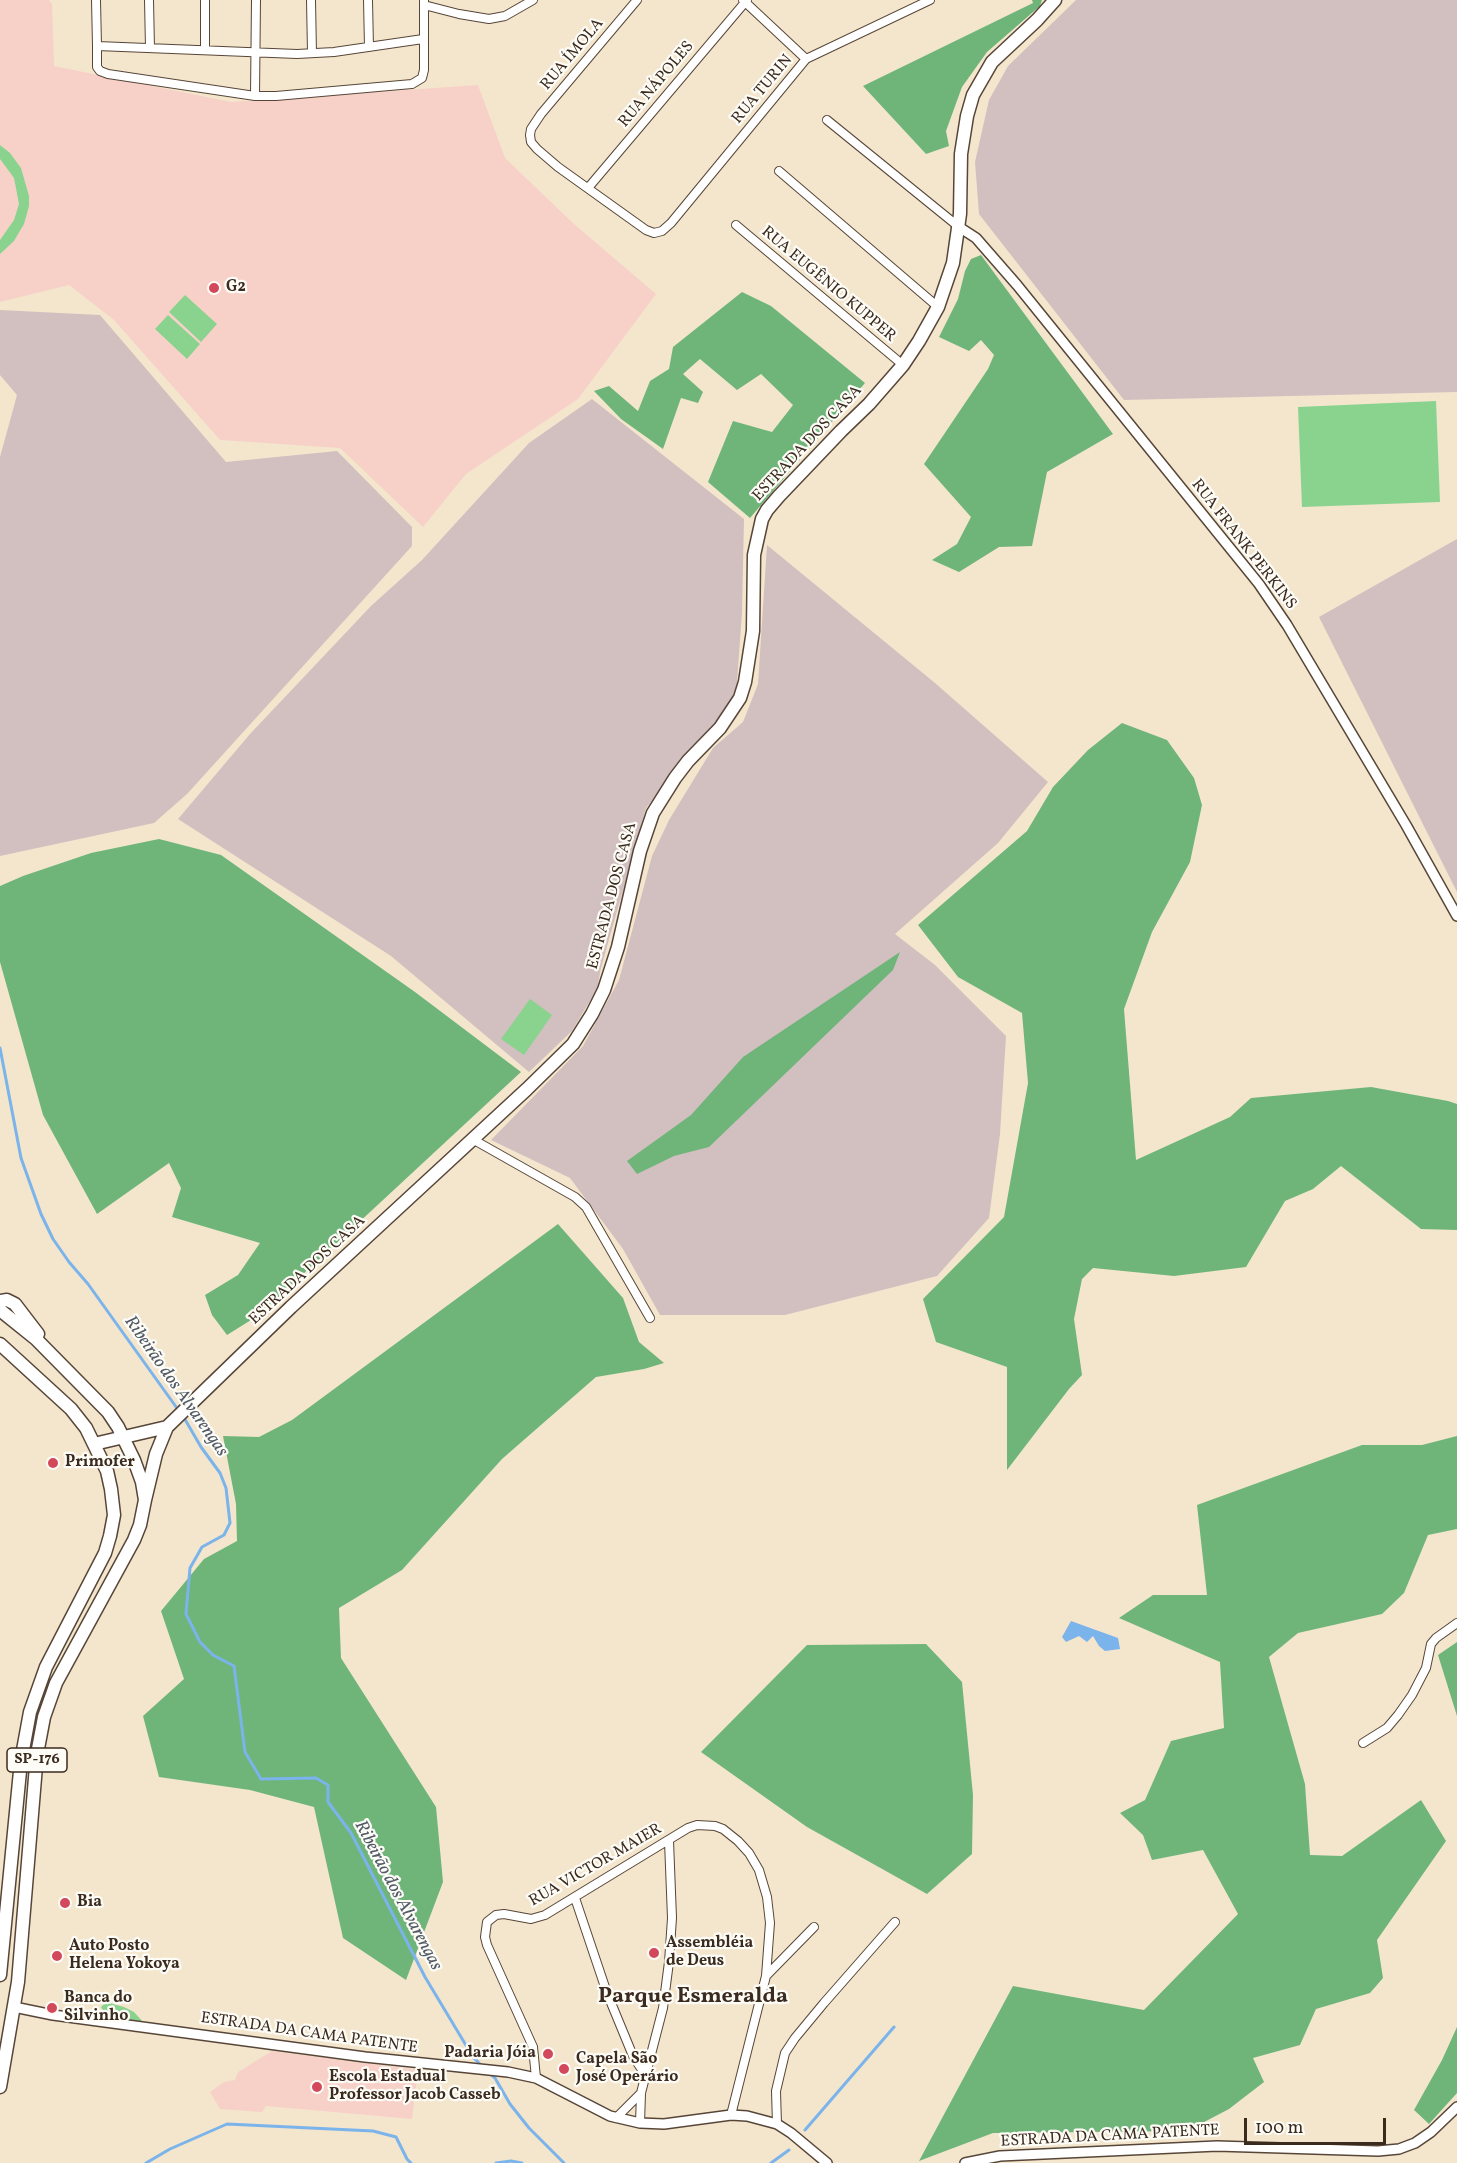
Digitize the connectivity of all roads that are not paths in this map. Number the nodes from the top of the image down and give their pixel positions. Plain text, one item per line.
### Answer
1 (96, 0) edge
2 (149, 0) edge
3 (205, 0) edge
4 (256, 0) edge
5 (311, 0) edge
6 (368, 0) edge
7 (532, 0) edge
8 (637, 0) edge
9 (930, 0) edge
10 (1055, 0) edge
11 (745, 1) edge
12 (424, 2) edge
13 (423, 39) junction
14 (97, 46) junction
15 (369, 47) junction
16 (150, 48) junction
17 (205, 50) junction
18 (255, 53) junction
19 (312, 54) junction
20 (806, 59) junction
21 (255, 96) junction
22 (826, 120) dead end
23 (779, 171) dead end
24 (588, 188) junction
25 (736, 225) dead end
26 (959, 227) junction
27 (938, 307) junction
28 (903, 365) junction
29 (1457, 916) edge
30 (474, 1140) junction
31 (0, 1301) edge
32 (0, 1310) edge
33 (650, 1318) dead end
34 (0, 1344) edge
35 (53, 1355) junction
36 (114, 1419) junction
37 (171, 1423) junction
38 (150, 1432) junction
39 (124, 1438) junction
40 (94, 1444) junction
41 (145, 1500) junction
42 (1457, 1623) edge
43 (1363, 1743) dead end
44 (669, 1841) junction
45 (575, 1898) junction
46 (895, 1922) dead end
47 (814, 1927) dead end
48 (0, 1975) edge
49 (766, 1976) junction
50 (14, 2007) junction
51 (646, 2076) junction
52 (536, 2078) junction
53 (0, 2087) edge
54 (641, 2093) junction
55 (1457, 2107) edge
56 (731, 2115) junction
57 (616, 2118) junction
58 (640, 2123) junction
59 (777, 2124) junction
60 (827, 2163) edge
61 (965, 2163) edge

1 - 14 street
2 - 16 street
3 - 17 street
4 - 18 street
5 - 19 street
6 - 15 street
7 - 12 street
8 - 24 street, RUA ÍMOLA
9 - 20 street, RUA TURIN
10 - 26 main road, ESTRADA DOS CASA
11 - 20 street
11 - 24 street, RUA NÁPOLES
12 - 13 street
13 - 15 street
13 - 21 street
14 - 16 street
14 - 21 street
15 - 19 street
16 - 17 street
17 - 18 street
18 - 19 street
18 - 21 street
20 - 24 street, RUA TURIN
22 - 26 street
23 - 27 street
25 - 28 street, RUA EUGÊNIO KUPPER
26 - 27 main road, ESTRADA DOS CASA
26 - 29 street, RUA FRANK PERKINS
27 - 28 main road, ESTRADA DOS CASA
28 - 30 main road, ESTRADA DOS CASA
30 - 33 street
30 - 37 main road, ESTRADA DOS CASA
31 - 35 main road
32 - 35 main road, SP-176
34 - 40 main road, SP-176
35 - 36 main road, SP-176
36 - 38 main road
36 - 39 main road, SP-176
37 - 38 main road
37 - 41 main road
38 - 39 main road
39 - 40 main road
39 - 41 main road, SP-176
40 - 48 main road, SP-176
41 - 50 main road, SP-176
42 - 43 street
44 - 45 street, RUA VICTOR MAIER
44 - 49 street, RUA VICTOR MAIER
44 - 51 street
45 - 51 street
45 - 52 street, RUA VICTOR MAIER
46 - 59 street
47 - 49 street
49 - 56 street, RUA VICTOR MAIER
50 - 52 street, ESTRADA DA CAMA PATENTE
50 - 53 main road, SP-176
51 - 54 street
52 - 57 street, ESTRADA DA CAMA PATENTE
54 - 57 street
54 - 58 street
55 - 61 street, ESTRADA DA CAMA PATENTE
56 - 58 street, ESTRADA DA CAMA PATENTE
56 - 59 street, ESTRADA DA CAMA PATENTE
57 - 58 street, ESTRADA DA CAMA PATENTE
59 - 60 street, ESTRADA DA CAMA PATENTE

